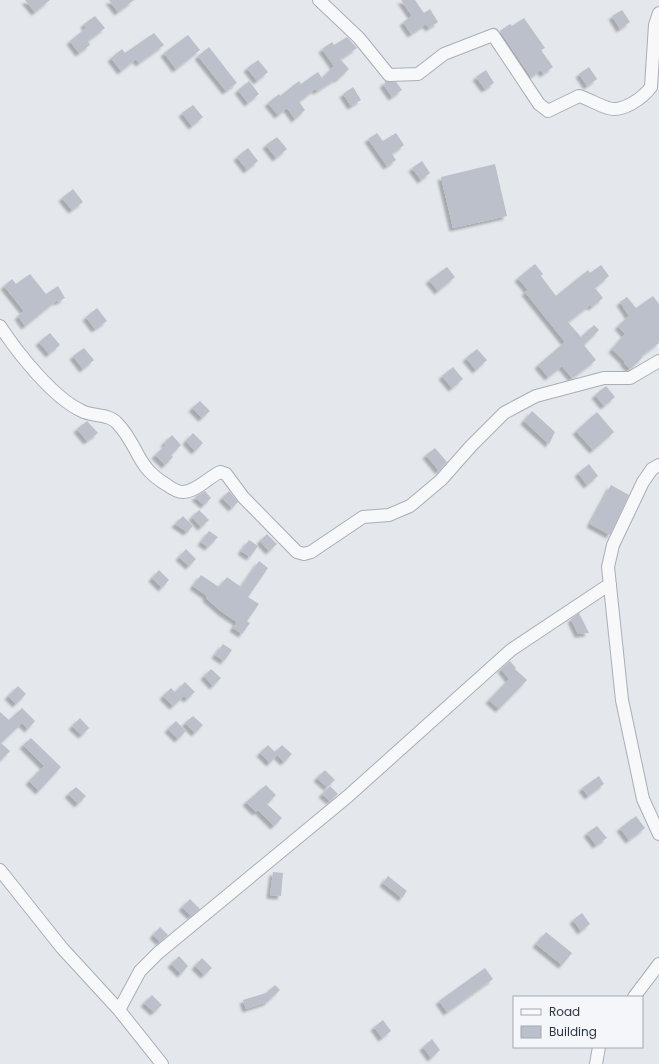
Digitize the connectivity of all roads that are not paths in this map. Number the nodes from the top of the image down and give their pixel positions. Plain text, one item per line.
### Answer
1 (319, 0) edge
2 (659, 12) edge
3 (0, 326) edge
4 (659, 361) edge
5 (659, 465) edge
6 (610, 584) junction
7 (659, 834) edge
8 (0, 870) edge
9 (659, 964) edge
10 (635, 996) edge
11 (119, 1010) junction
12 (599, 1048) edge
13 (162, 1064) edge
14 (596, 1064) edge

1 - 2 street
3 - 4 street
5 - 6 street
6 - 7 street
6 - 11 street
8 - 11 street
9 - 10 street
11 - 13 street
12 - 14 street

